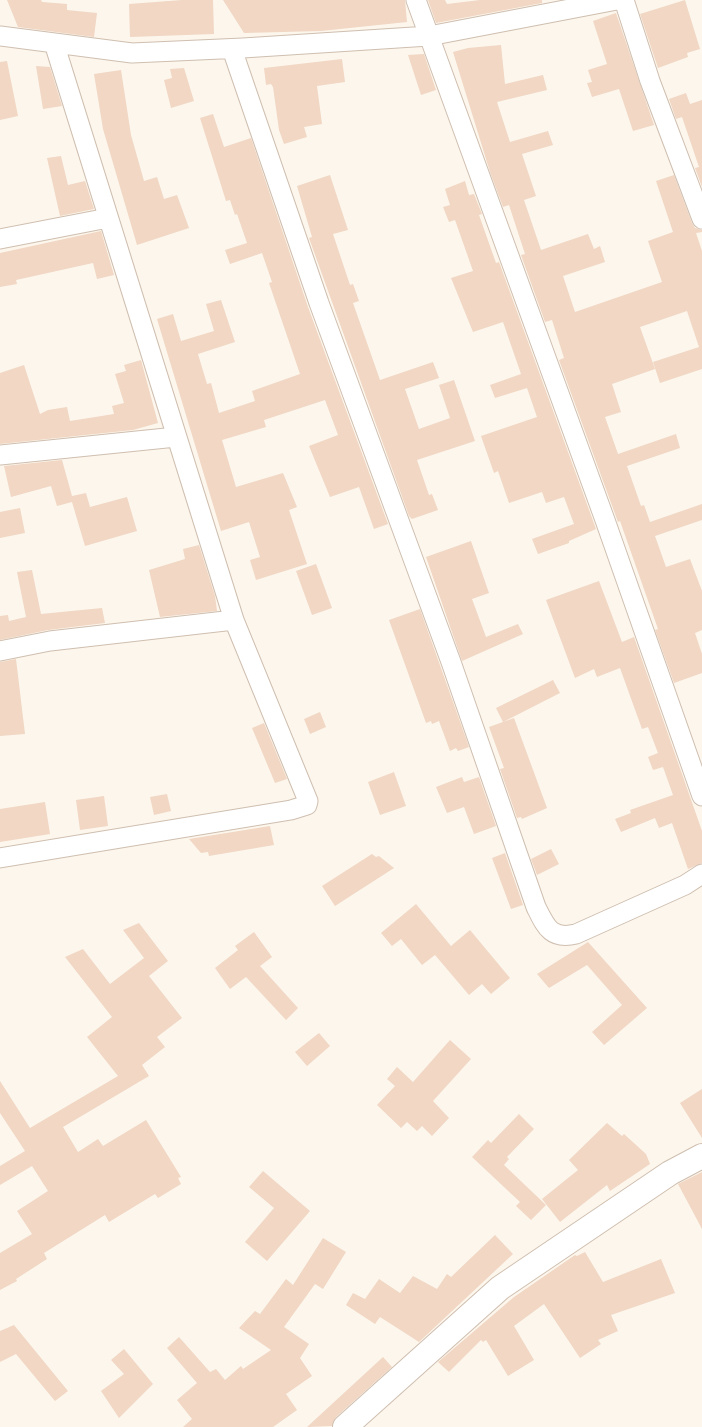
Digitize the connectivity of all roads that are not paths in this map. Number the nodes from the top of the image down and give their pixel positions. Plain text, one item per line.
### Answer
1 (416, 0) edge
2 (617, 0) edge
3 (624, 0) edge
4 (0, 36) edge
5 (429, 36) junction
6 (54, 43) junction
7 (232, 49) junction
8 (108, 218) junction
9 (702, 219) edge
10 (0, 239) edge
11 (176, 437) junction
12 (0, 455) edge
13 (234, 620) junction
14 (0, 651) edge
15 (702, 796) edge
16 (0, 858) edge
17 (702, 874) edge
18 (702, 1156) edge
19 (345, 1427) edge

1 - 5 street
2 - 5 street
3 - 9 street
4 - 6 street
5 - 7 street
5 - 15 street
6 - 7 street
6 - 8 street
7 - 17 street
8 - 10 street
8 - 11 street
11 - 12 street
11 - 13 street
13 - 14 street
13 - 16 street
18 - 19 street

